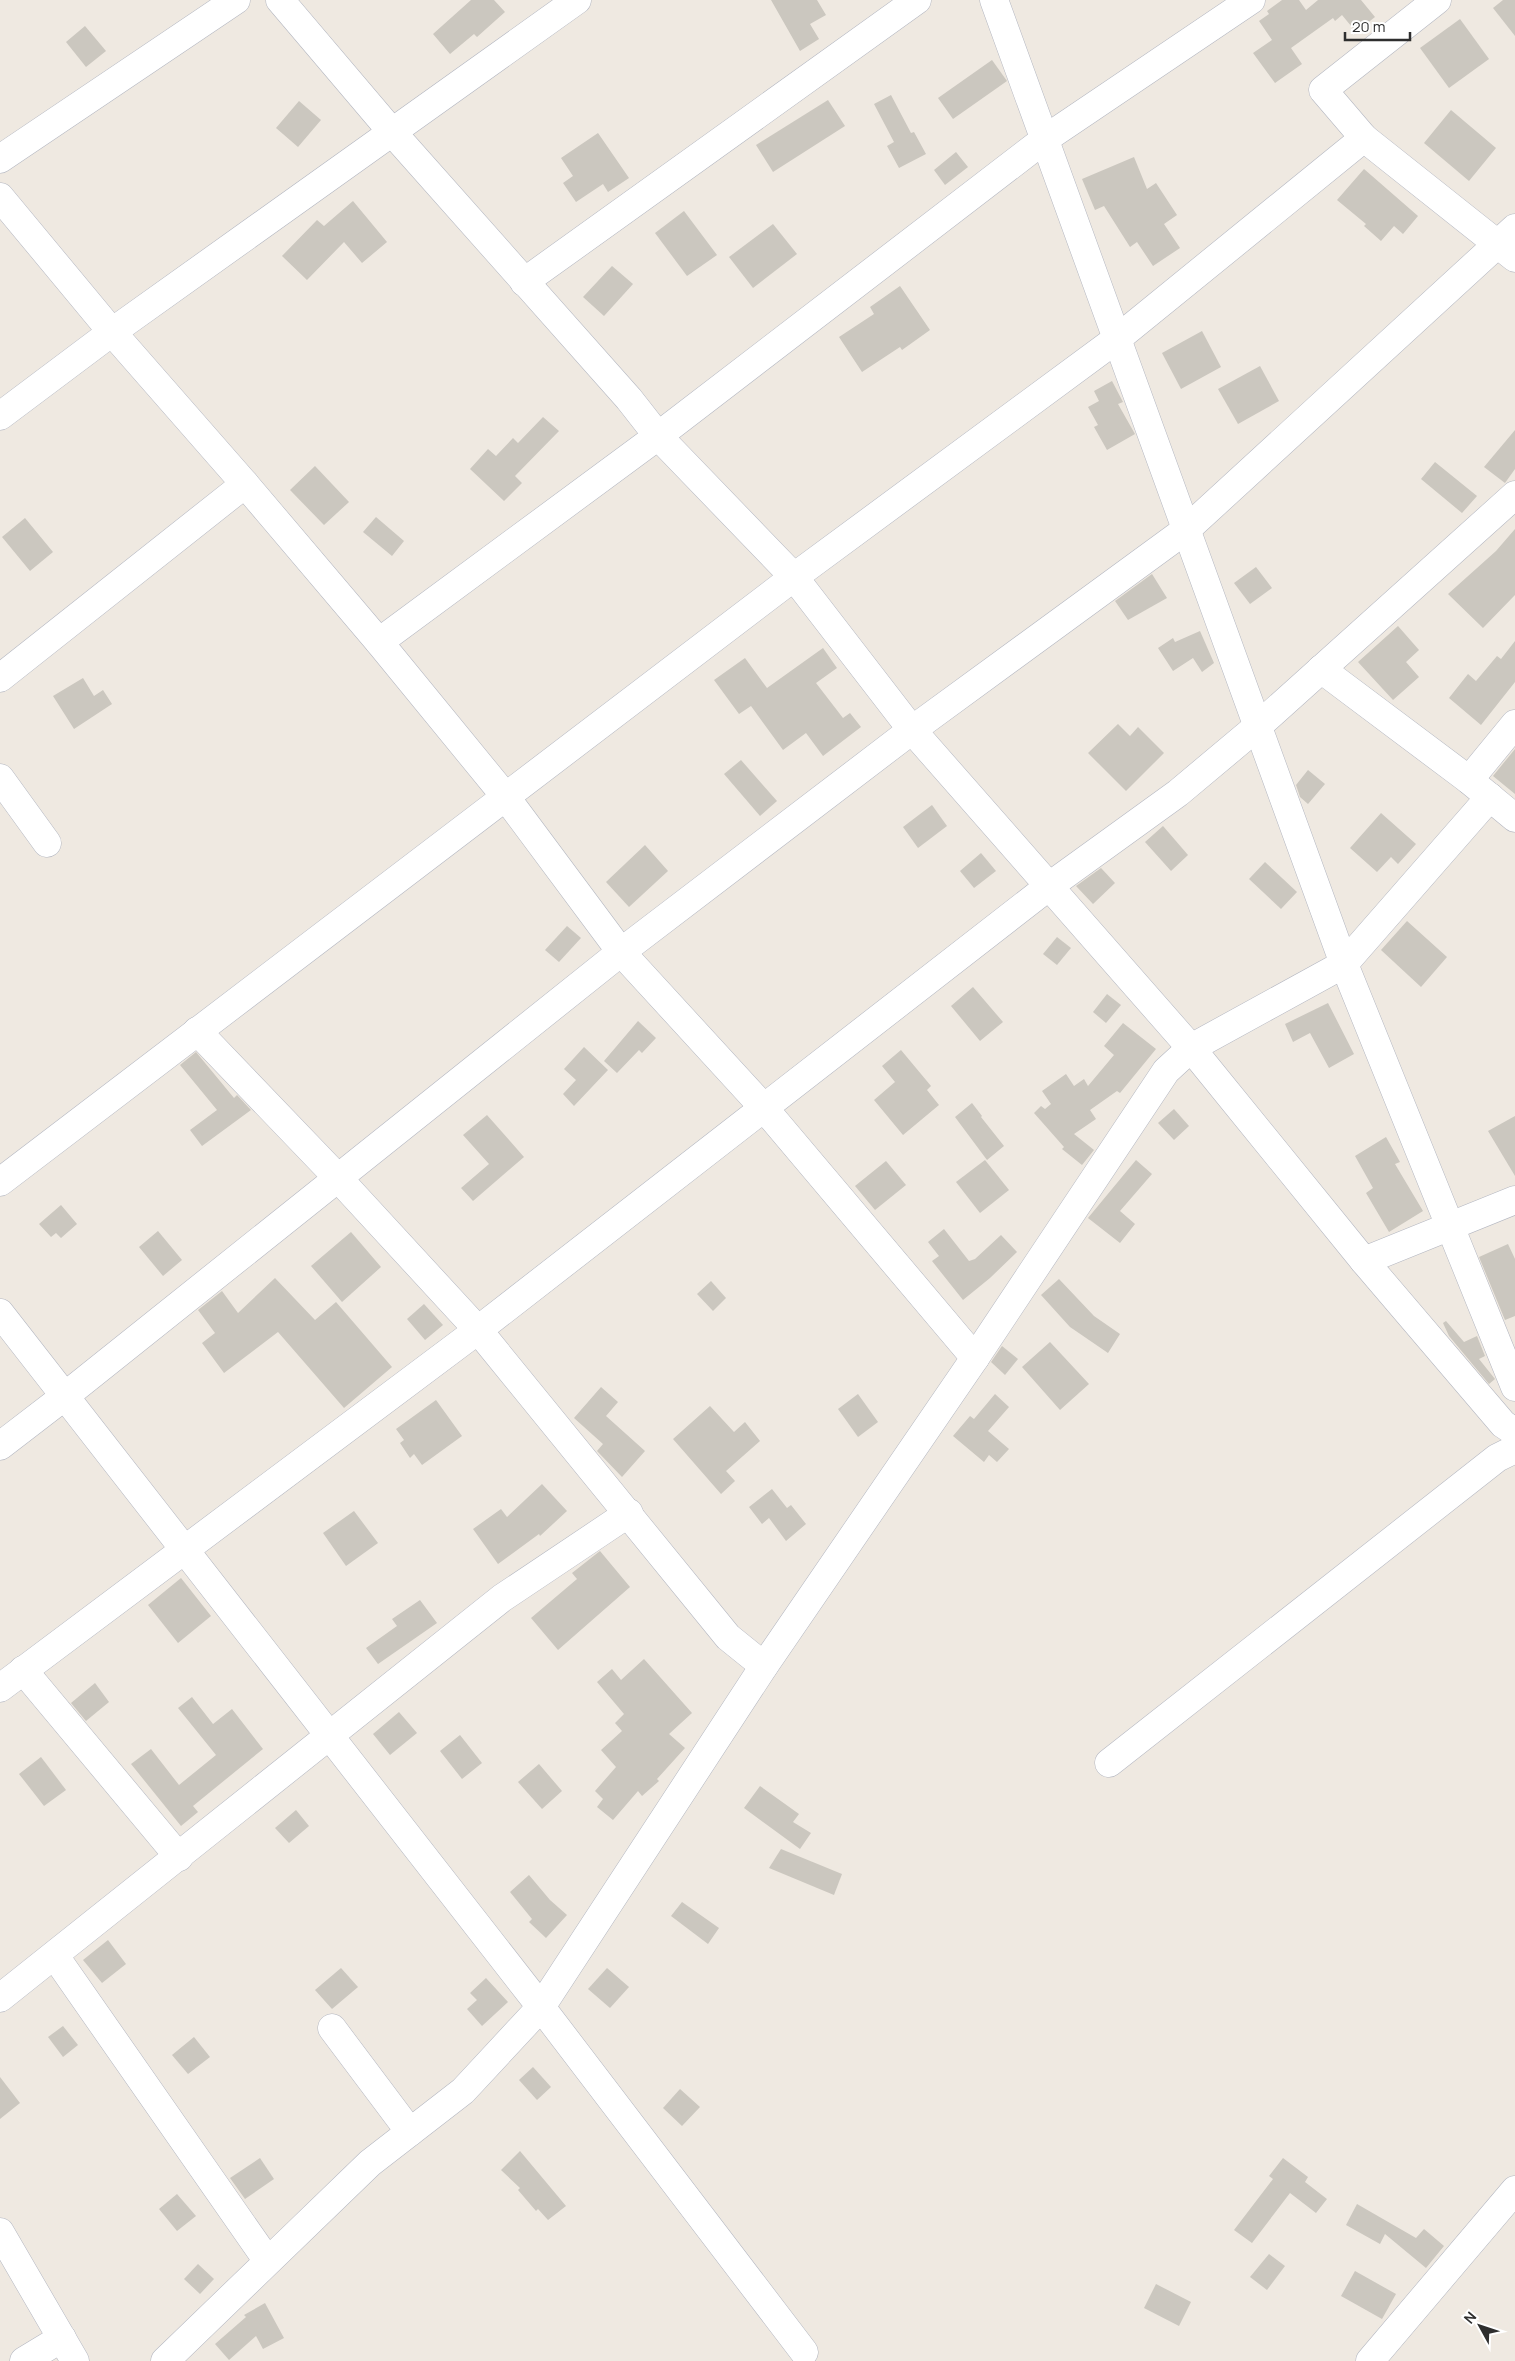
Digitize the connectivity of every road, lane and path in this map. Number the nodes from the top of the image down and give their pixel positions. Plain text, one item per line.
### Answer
1 (236, 0) edge
2 (280, 0) edge
3 (577, 0) edge
4 (917, 0) edge
5 (994, 0) edge
6 (1251, 0) edge
7 (1421, 5) edge
8 (392, 132) junction
9 (1364, 138) junction
10 (1045, 139) junction
11 (0, 159) edge
12 (0, 197) edge
13 (1510, 243) edge
14 (524, 282) junction
15 (112, 332) junction
16 (1118, 338) junction
17 (0, 416) edge
18 (658, 436) junction
19 (246, 484) junction
20 (1515, 495) edge
21 (1187, 529) junction
22 (794, 578) junction
23 (379, 642) junction
24 (1321, 669) junction
25 (0, 678) edge
26 (1515, 724) edge
27 (1258, 726) junction
28 (912, 730) junction
29 (0, 778) edge
30 (1469, 780) junction
31 (505, 796) junction
32 (1490, 797) junction
33 (1515, 818) edge
34 (47, 842) dead end
35 (1048, 887) junction
36 (621, 952) junction
37 (1344, 964) junction
38 (197, 1031) junction
39 (1191, 1048) junction
40 (764, 1108) junction
41 (338, 1178) junction
42 (0, 1182) edge
43 (1515, 1200) edge
44 (1450, 1226) junction
45 (1364, 1261) junction
46 (0, 1313) edge
47 (478, 1330) junction
48 (975, 1358) junction
49 (1515, 1387) edge
50 (65, 1396) junction
51 (1515, 1432) edge
52 (0, 1446) edge
53 (1515, 1449) edge
54 (629, 1513) junction
55 (186, 1551) junction
56 (764, 1666) junction
57 (23, 1670) junction
58 (0, 1688) edge
59 (330, 1736) junction
60 (1109, 1764) dead end
61 (179, 1857) junction
62 (55, 1956) junction
63 (0, 1998) edge
64 (541, 2007) junction
65 (332, 2028) dead end
66 (410, 2132) junction
67 (1515, 2190) edge
68 (0, 2232) edge
69 (267, 2260) junction
70 (62, 2338) junction
71 (804, 2352) dead end
72 (24, 2361) edge
73 (75, 2361) edge
74 (165, 2361) edge
75 (1370, 2361) edge

1 - 11 street
2 - 8 street
3 - 8 street
4 - 14 street
5 - 10 street
6 - 10 street
7 - 9 street
8 - 14 street
8 - 15 street
9 - 13 street
9 - 16 street
10 - 16 street
10 - 18 street
12 - 15 street
13 - 21 street
14 - 18 street
15 - 17 street
15 - 19 street
16 - 21 street
16 - 22 street
18 - 22 street
18 - 23 street
19 - 23 street
19 - 25 street
20 - 24 street
21 - 27 street
21 - 28 street
22 - 28 street
22 - 31 street
23 - 31 street
24 - 27 street
24 - 30 street
26 - 30 street
27 - 35 street
27 - 37 street
28 - 35 street
28 - 36 street
29 - 34 street
30 - 32 street
31 - 36 street
31 - 38 street
32 - 33 street
32 - 37 street
35 - 39 street
35 - 40 street
36 - 40 street
36 - 41 street
37 - 39 street
37 - 44 street
38 - 41 street
38 - 42 street
39 - 45 street
39 - 48 street
40 - 47 street
40 - 48 street
41 - 47 street
41 - 50 street
43 - 44 street
44 - 45 street
44 - 49 street
45 - 51 street
46 - 50 street
47 - 54 street
47 - 55 street
48 - 56 street
50 - 52 street
50 - 55 street
53 - 60 street
54 - 56 street
54 - 59 street
55 - 57 street
55 - 59 street
56 - 64 street
57 - 58 street
57 - 61 street
59 - 61 street
59 - 64 street
61 - 62 street
62 - 63 street
62 - 69 street
64 - 66 street
64 - 71 street
65 - 66 street
66 - 69 street
67 - 75 street
68 - 70 street
69 - 74 street
70 - 72 street
70 - 73 street

